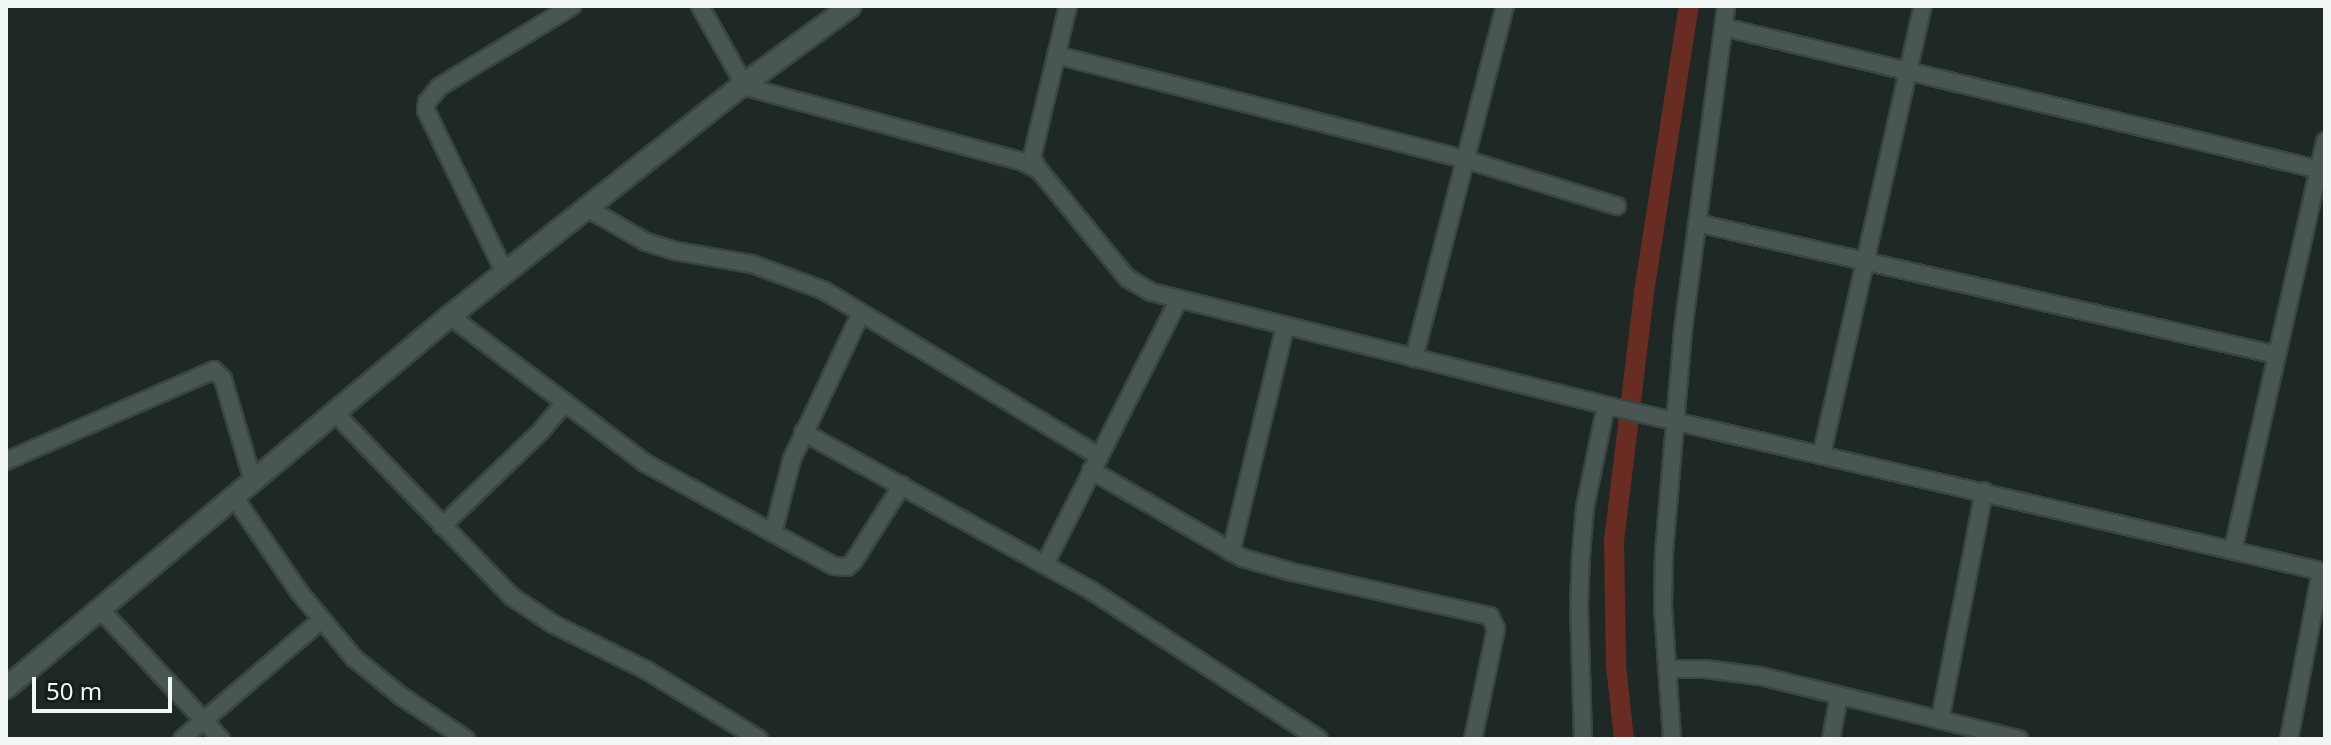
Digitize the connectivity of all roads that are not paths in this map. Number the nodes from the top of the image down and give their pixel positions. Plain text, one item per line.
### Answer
1 (572, 6) edge
2 (700, 6) edge
3 (851, 6) edge
4 (1068, 6) edge
5 (1505, 6) edge
6 (1726, 6) edge
7 (1923, 6) edge
8 (1723, 27) junction
9 (1056, 55) junction
10 (1907, 70) junction
11 (744, 84) junction
12 (2325, 141) edge
13 (1464, 159) junction
14 (1039, 170) junction
15 (2322, 170) edge
16 (1617, 206) dead end
17 (587, 208) junction
18 (1697, 223) junction
19 (1864, 262) junction
20 (505, 273) junction
21 (1178, 301) junction
22 (861, 313) junction
23 (450, 316) junction
24 (1285, 327) junction
25 (2277, 355) junction
26 (1414, 358) junction
27 (564, 404) junction
28 (1610, 406) junction
29 (335, 413) junction
30 (1671, 418) junction
31 (803, 432) junction
32 (1822, 453) junction
33 (6, 461) edge
34 (1095, 463) junction
35 (253, 481) junction
36 (902, 485) junction
37 (1984, 491) junction
38 (234, 497) junction
39 (442, 526) junction
40 (773, 533) junction
41 (2233, 550) junction
42 (1231, 552) junction
43 (1045, 564) junction
44 (2323, 571) edge
45 (100, 609) junction
46 (320, 621) junction
47 (1667, 669) junction
48 (6, 688) edge
49 (1839, 696) junction
50 (1940, 720) junction
51 (203, 721) junction
52 (182, 739) edge
53 (221, 739) edge
54 (466, 739) edge
55 (759, 739) edge
56 (1319, 739) edge
57 (1473, 739) edge
58 (1583, 739) edge
59 (1672, 739) edge
60 (1831, 739) edge
61 (2019, 739) edge
62 (2289, 739) edge

1 - 20 street
2 - 11 street
3 - 11 street
4 - 9 street
5 - 13 street
6 - 8 street
7 - 10 street
8 - 10 street
8 - 18 street
9 - 13 street
9 - 14 street
10 - 15 street
10 - 19 street
11 - 14 street
11 - 17 street
12 - 15 street
13 - 16 street
13 - 26 street
14 - 21 street
15 - 25 street
17 - 20 street
17 - 22 street
18 - 19 street
18 - 30 street
19 - 25 street
19 - 32 street
20 - 23 street
21 - 24 street
21 - 34 street
22 - 31 street
22 - 34 street
23 - 27 street
23 - 29 street
24 - 26 street
24 - 42 street
25 - 41 street
26 - 28 street
27 - 39 street
27 - 40 street
28 - 30 street
28 - 58 street
29 - 35 street
29 - 39 street
30 - 32 street
30 - 47 street
31 - 36 street
31 - 40 street
32 - 37 street
33 - 35 street
34 - 42 street
34 - 43 street
35 - 38 street
36 - 40 street
36 - 43 street
37 - 41 street
37 - 50 street
38 - 45 street
38 - 46 street
39 - 55 street
41 - 44 street
42 - 57 street
43 - 56 street
44 - 62 street
45 - 48 street
45 - 51 street
46 - 51 street
46 - 54 street
47 - 49 street
47 - 59 street
49 - 50 street
49 - 60 street
50 - 61 street
51 - 52 street
51 - 53 street

